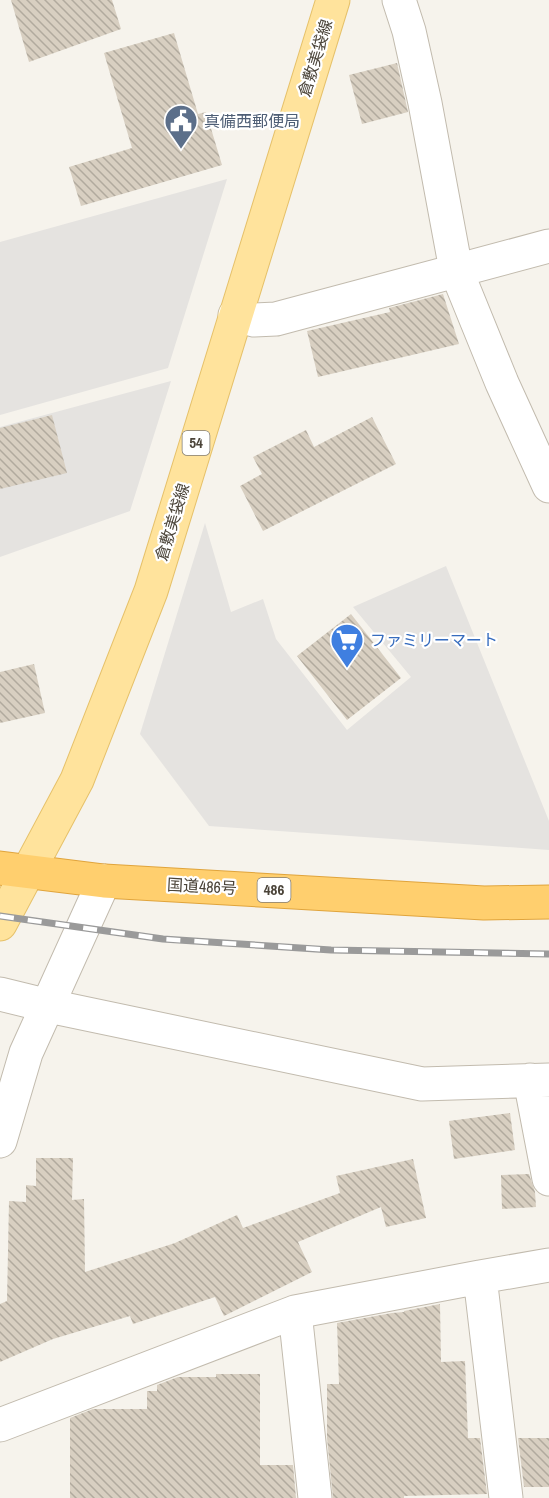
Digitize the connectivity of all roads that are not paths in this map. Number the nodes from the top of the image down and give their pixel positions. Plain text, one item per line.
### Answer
1 (333, 0) edge
2 (399, 0) edge
3 (549, 246) edge
4 (456, 270) junction
5 (235, 315) junction
6 (549, 486) edge
7 (13, 870) edge
8 (104, 881) junction
9 (549, 902) edge
10 (0, 924) edge
11 (0, 994) edge
12 (49, 1006) junction
13 (540, 1080) edge
14 (0, 1141) edge
15 (549, 1179) edge
16 (549, 1265) edge
17 (480, 1277) junction
18 (295, 1312) junction
19 (0, 1425) edge
20 (315, 1498) edge
21 (506, 1498) edge

1 - 5 main road, 倉敷美袋線 / 54
2 - 4 street
3 - 4 street
4 - 5 street
4 - 6 street
5 - 7 main road, 倉敷美袋線 / 54
7 - 8 highway, 国道486号 / 486
7 - 10 main road, 倉敷美袋線 / 54
8 - 9 highway, 国道486号 / 486
8 - 12 street
11 - 12 street
12 - 13 street
12 - 14 street
13 - 15 street
16 - 17 street
17 - 18 street
17 - 21 street
18 - 19 street
18 - 20 street

